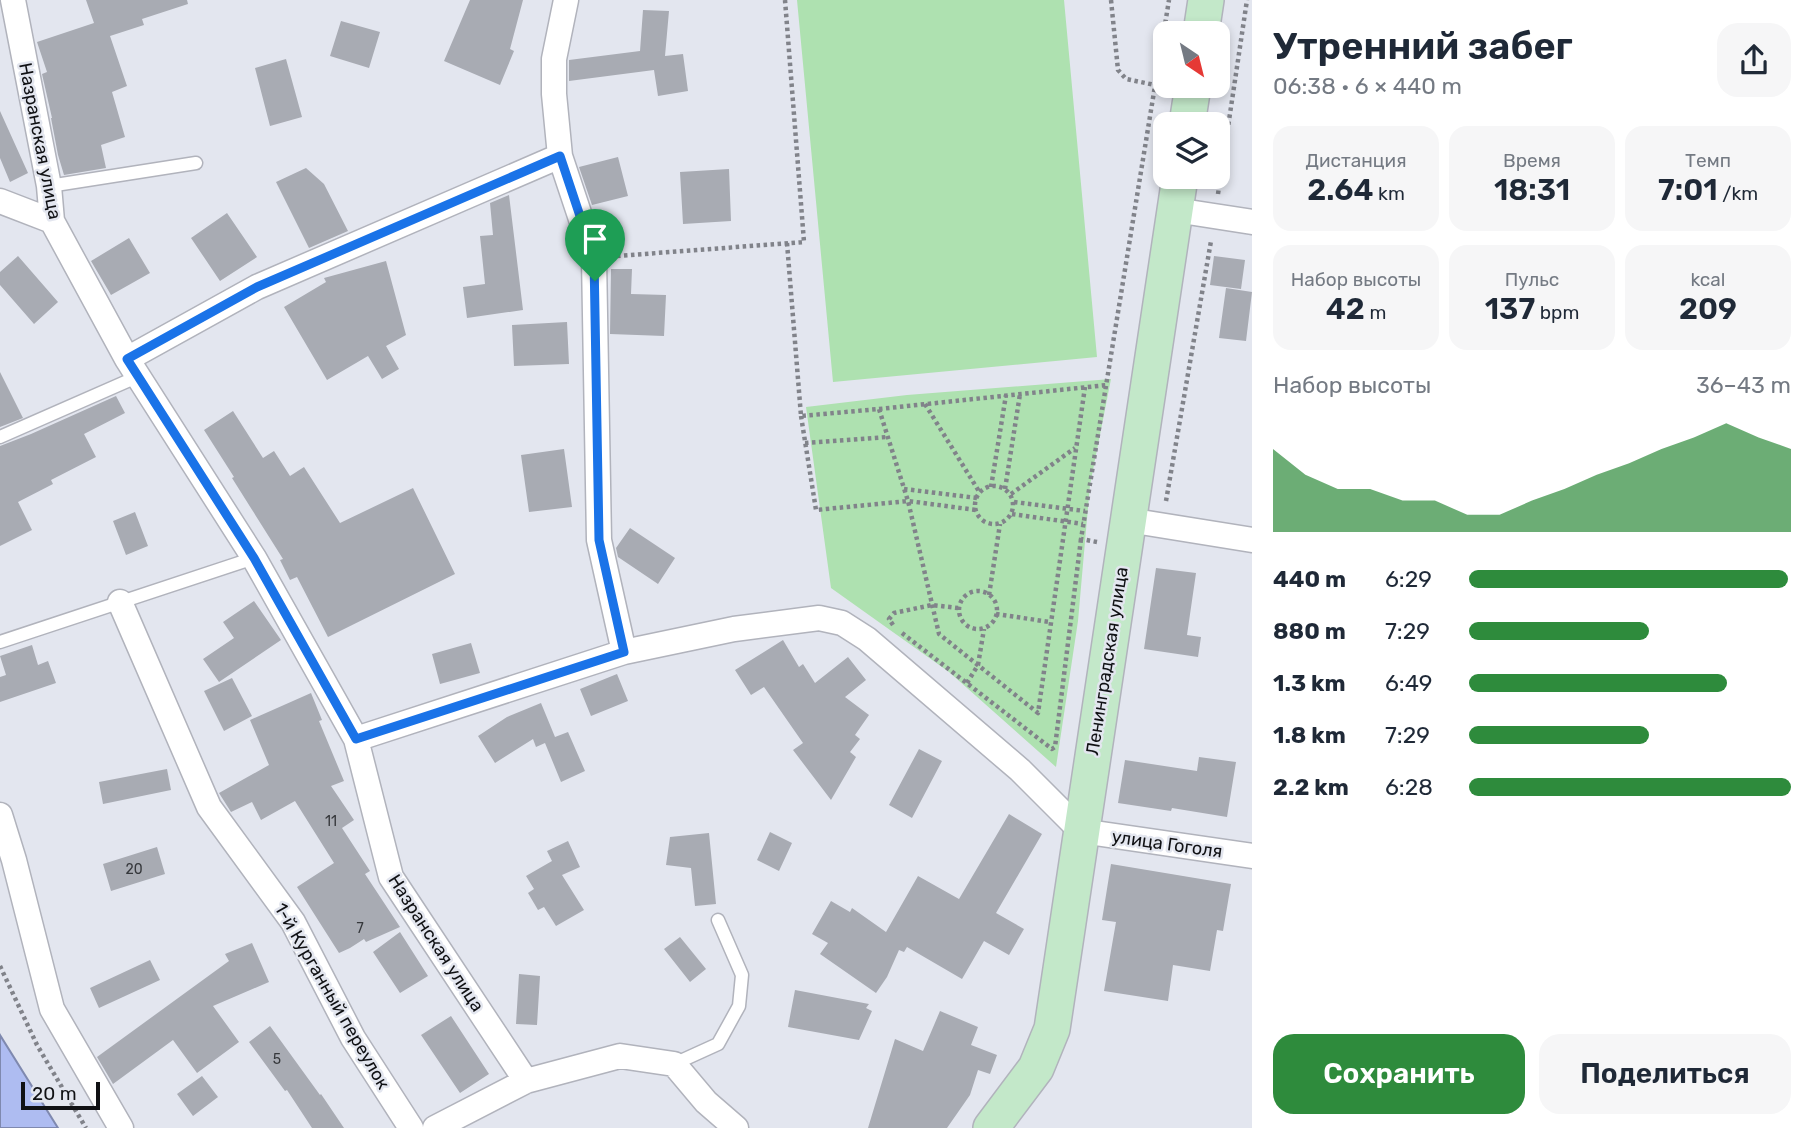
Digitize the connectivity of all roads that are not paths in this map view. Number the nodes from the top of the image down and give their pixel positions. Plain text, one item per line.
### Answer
1 (13, 0) edge
2 (566, 0) edge
3 (1206, 0) edge
4 (1203, 21) edge
5 (560, 156) junction
6 (196, 163) dead end
7 (50, 186) junction
8 (1177, 193) edge
9 (0, 201) edge
10 (52, 221) junction
11 (1252, 222) edge
12 (133, 367) junction
13 (0, 438) edge
14 (1128, 520) junction
15 (1252, 540) edge
16 (254, 558) junction
17 (120, 602) junction
18 (0, 642) edge
19 (624, 652) junction
20 (356, 739) junction
21 (0, 815) edge
22 (1081, 831) junction
23 (1252, 856) edge
24 (718, 919) dead end
25 (674, 1064) junction
26 (526, 1081) junction
27 (121, 1128) edge
28 (411, 1128) edge
29 (435, 1128) edge
30 (736, 1128) edge
31 (991, 1128) edge

1 - 7 street, Назранская улица
2 - 5 street
3 - 4 main road
5 - 12 street
5 - 19 street
6 - 7 lane
7 - 10 street, Назранская улица
8 - 11 street
8 - 14 main road, Ленинградская улица
9 - 10 street
10 - 12 street, Назранская улица
12 - 13 lane
12 - 16 street, Назранская улица
14 - 15 street
14 - 22 main road, Ленинградская улица
16 - 17 lane
16 - 20 street, Назранская улица
17 - 18 lane
17 - 28 street, 1-й Курганный переулок
19 - 20 street
19 - 22 street
20 - 26 street, Назранская улица
21 - 27 street
22 - 23 street, улица Гоголя
22 - 31 main road, Ленинградская улица
24 - 25 lane
25 - 26 street
25 - 30 street
26 - 29 street

